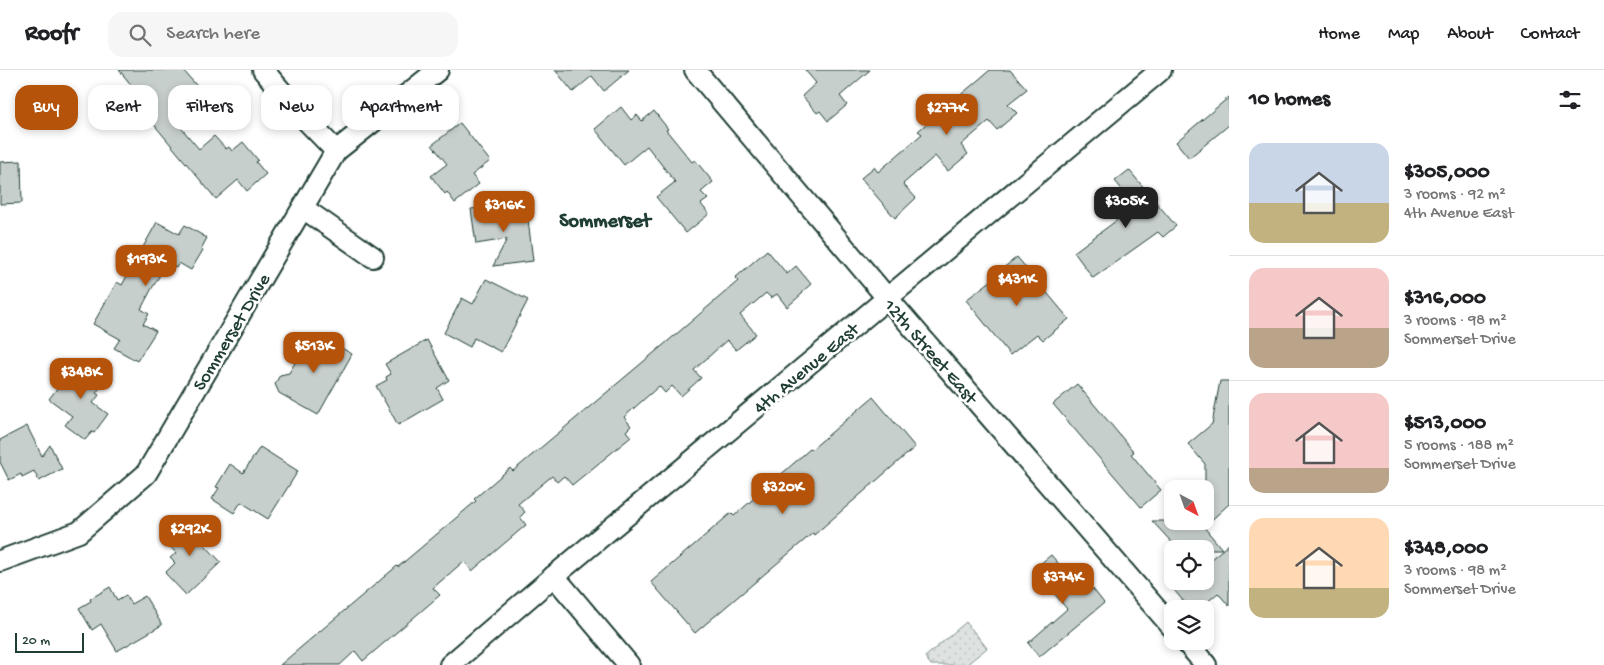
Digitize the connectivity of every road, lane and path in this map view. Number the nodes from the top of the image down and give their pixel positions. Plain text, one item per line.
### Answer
1 (263, 70) edge
2 (438, 70) edge
3 (695, 70) edge
4 (1161, 70) edge
5 (336, 152) junction
6 (303, 208) junction
7 (373, 257) dead end
8 (888, 299) junction
9 (0, 561) edge
10 (554, 576) junction
11 (1164, 617) edge
12 (1193, 650) edge
13 (450, 665) edge
14 (629, 665) edge
15 (1206, 665) edge

1 - 5 street
2 - 5 street, Sommerset Drive
3 - 8 street, 12th Street East
4 - 8 street, 4th Avenue East
5 - 6 street, Sommerset Drive
6 - 7 street
6 - 9 street, Sommerset Drive
8 - 10 street, 4th Avenue East
8 - 11 street, 12th Street East
10 - 13 street, 4th Avenue East
10 - 14 street
12 - 15 street

